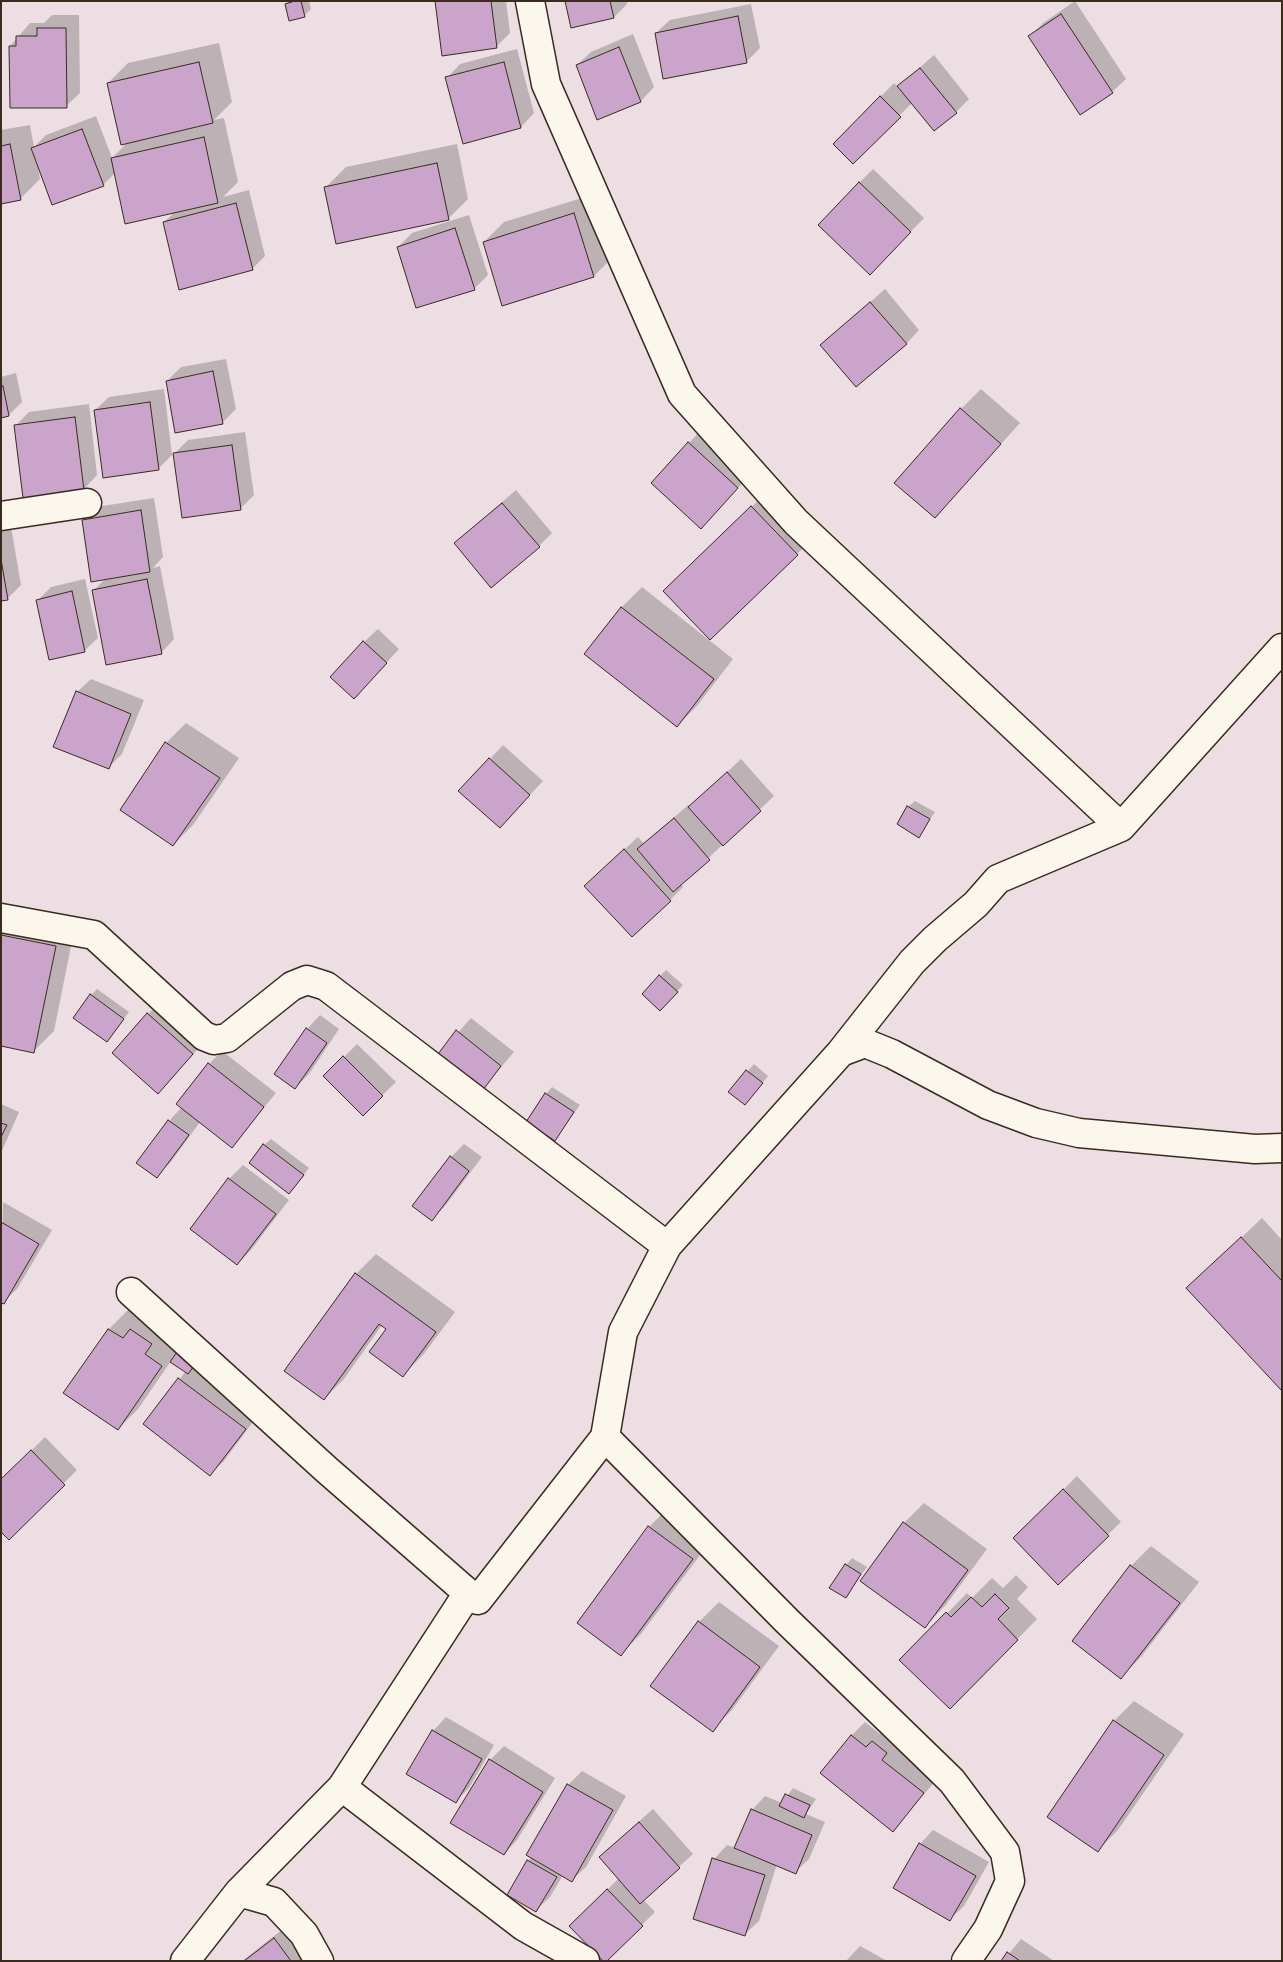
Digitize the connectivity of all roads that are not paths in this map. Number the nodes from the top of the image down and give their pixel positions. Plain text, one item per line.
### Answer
1 (530, 1) edge
2 (88, 503) dead end
3 (1, 516) edge
4 (1282, 648) edge
5 (1121, 827) junction
6 (1, 918) edge
7 (841, 1052) junction
8 (1282, 1148) edge
9 (667, 1246) junction
10 (131, 1292) dead end
11 (605, 1437) junction
12 (468, 1593) junction
13 (342, 1787) junction
14 (239, 1892) junction
15 (185, 1961) edge
16 (319, 1961) edge
17 (585, 1961) edge
18 (966, 1961) edge

1 - 5 street
2 - 3 street
4 - 5 street
5 - 7 street
6 - 9 street
7 - 8 street
7 - 9 street
9 - 11 street
10 - 12 street
11 - 12 street
11 - 18 street
12 - 13 street
13 - 14 street
13 - 17 street
14 - 15 street
14 - 16 street

